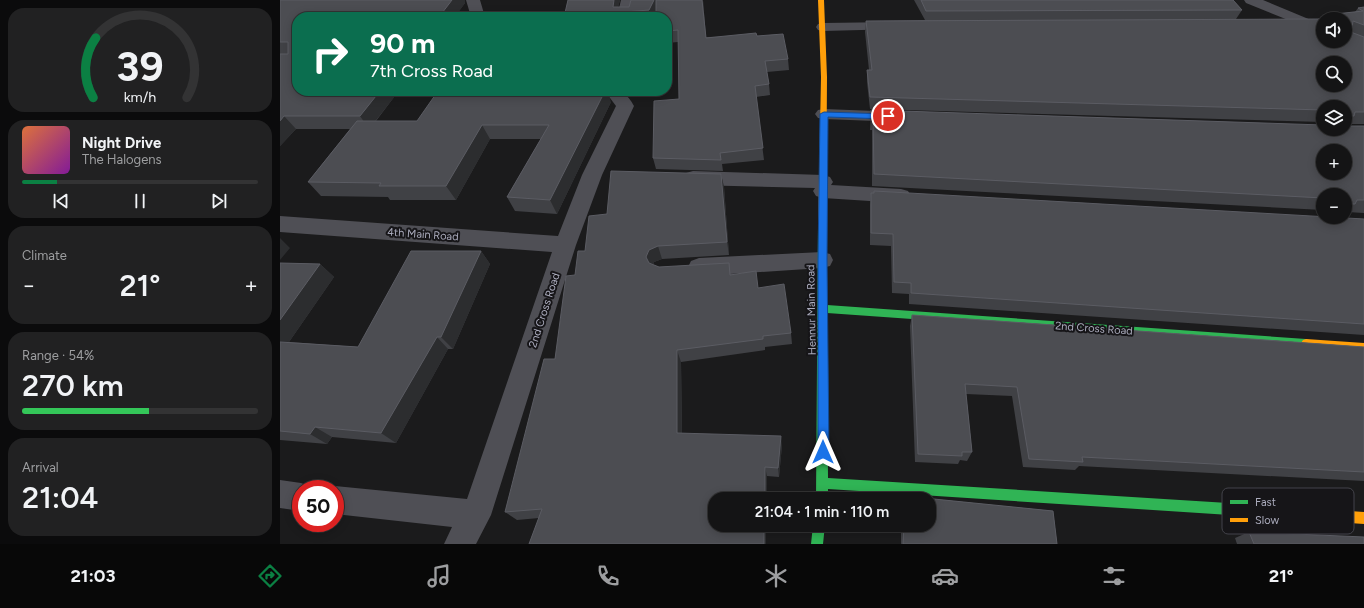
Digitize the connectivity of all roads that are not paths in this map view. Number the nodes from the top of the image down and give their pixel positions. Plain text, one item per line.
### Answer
1 (473, 0) edge
2 (628, 0) edge
3 (820, 0) edge
4 (1251, 0) edge
5 (477, 12) edge
6 (625, 12) edge
7 (1278, 25) edge
8 (911, 26) edge
9 (823, 27) junction
10 (1316, 27) edge
11 (620, 96) edge
12 (824, 114) junction
13 (919, 117) edge
14 (672, 178) edge
15 (823, 187) junction
16 (918, 197) edge
17 (280, 224) edge
18 (565, 244) junction
19 (822, 260) junction
20 (679, 269) edge
21 (823, 309) junction
22 (1364, 347) edge
23 (824, 483) junction
24 (823, 492) edge
25 (280, 494) edge
26 (292, 495) edge
27 (344, 501) edge
28 (1222, 509) edge
29 (476, 515) junction
30 (1354, 517) edge
31 (1364, 518) edge
32 (818, 532) edge
33 (459, 544) edge
34 (817, 544) edge

1 - 5 street
2 - 6 street
3 - 9 street, Hennur Main Road
4 - 10 street
7 - 10 street
8 - 9 street
9 - 12 street, Hennur Main Road
11 - 18 street, 2nd Cross Road
12 - 13 street
12 - 15 street, Hennur Main Road
14 - 15 street
15 - 16 street
15 - 19 street, Hennur Main Road
17 - 18 street, 4th Main Road
18 - 29 street, 2nd Cross Road
19 - 20 street
19 - 21 street, Hennur Main Road
21 - 22 street, 2nd Cross Road
21 - 23 street, Hennur Main Road
23 - 24 street, Hennur Main Road
23 - 28 street
25 - 26 street
27 - 29 street
29 - 33 street, 2nd Cross Road
30 - 31 street
32 - 34 street

